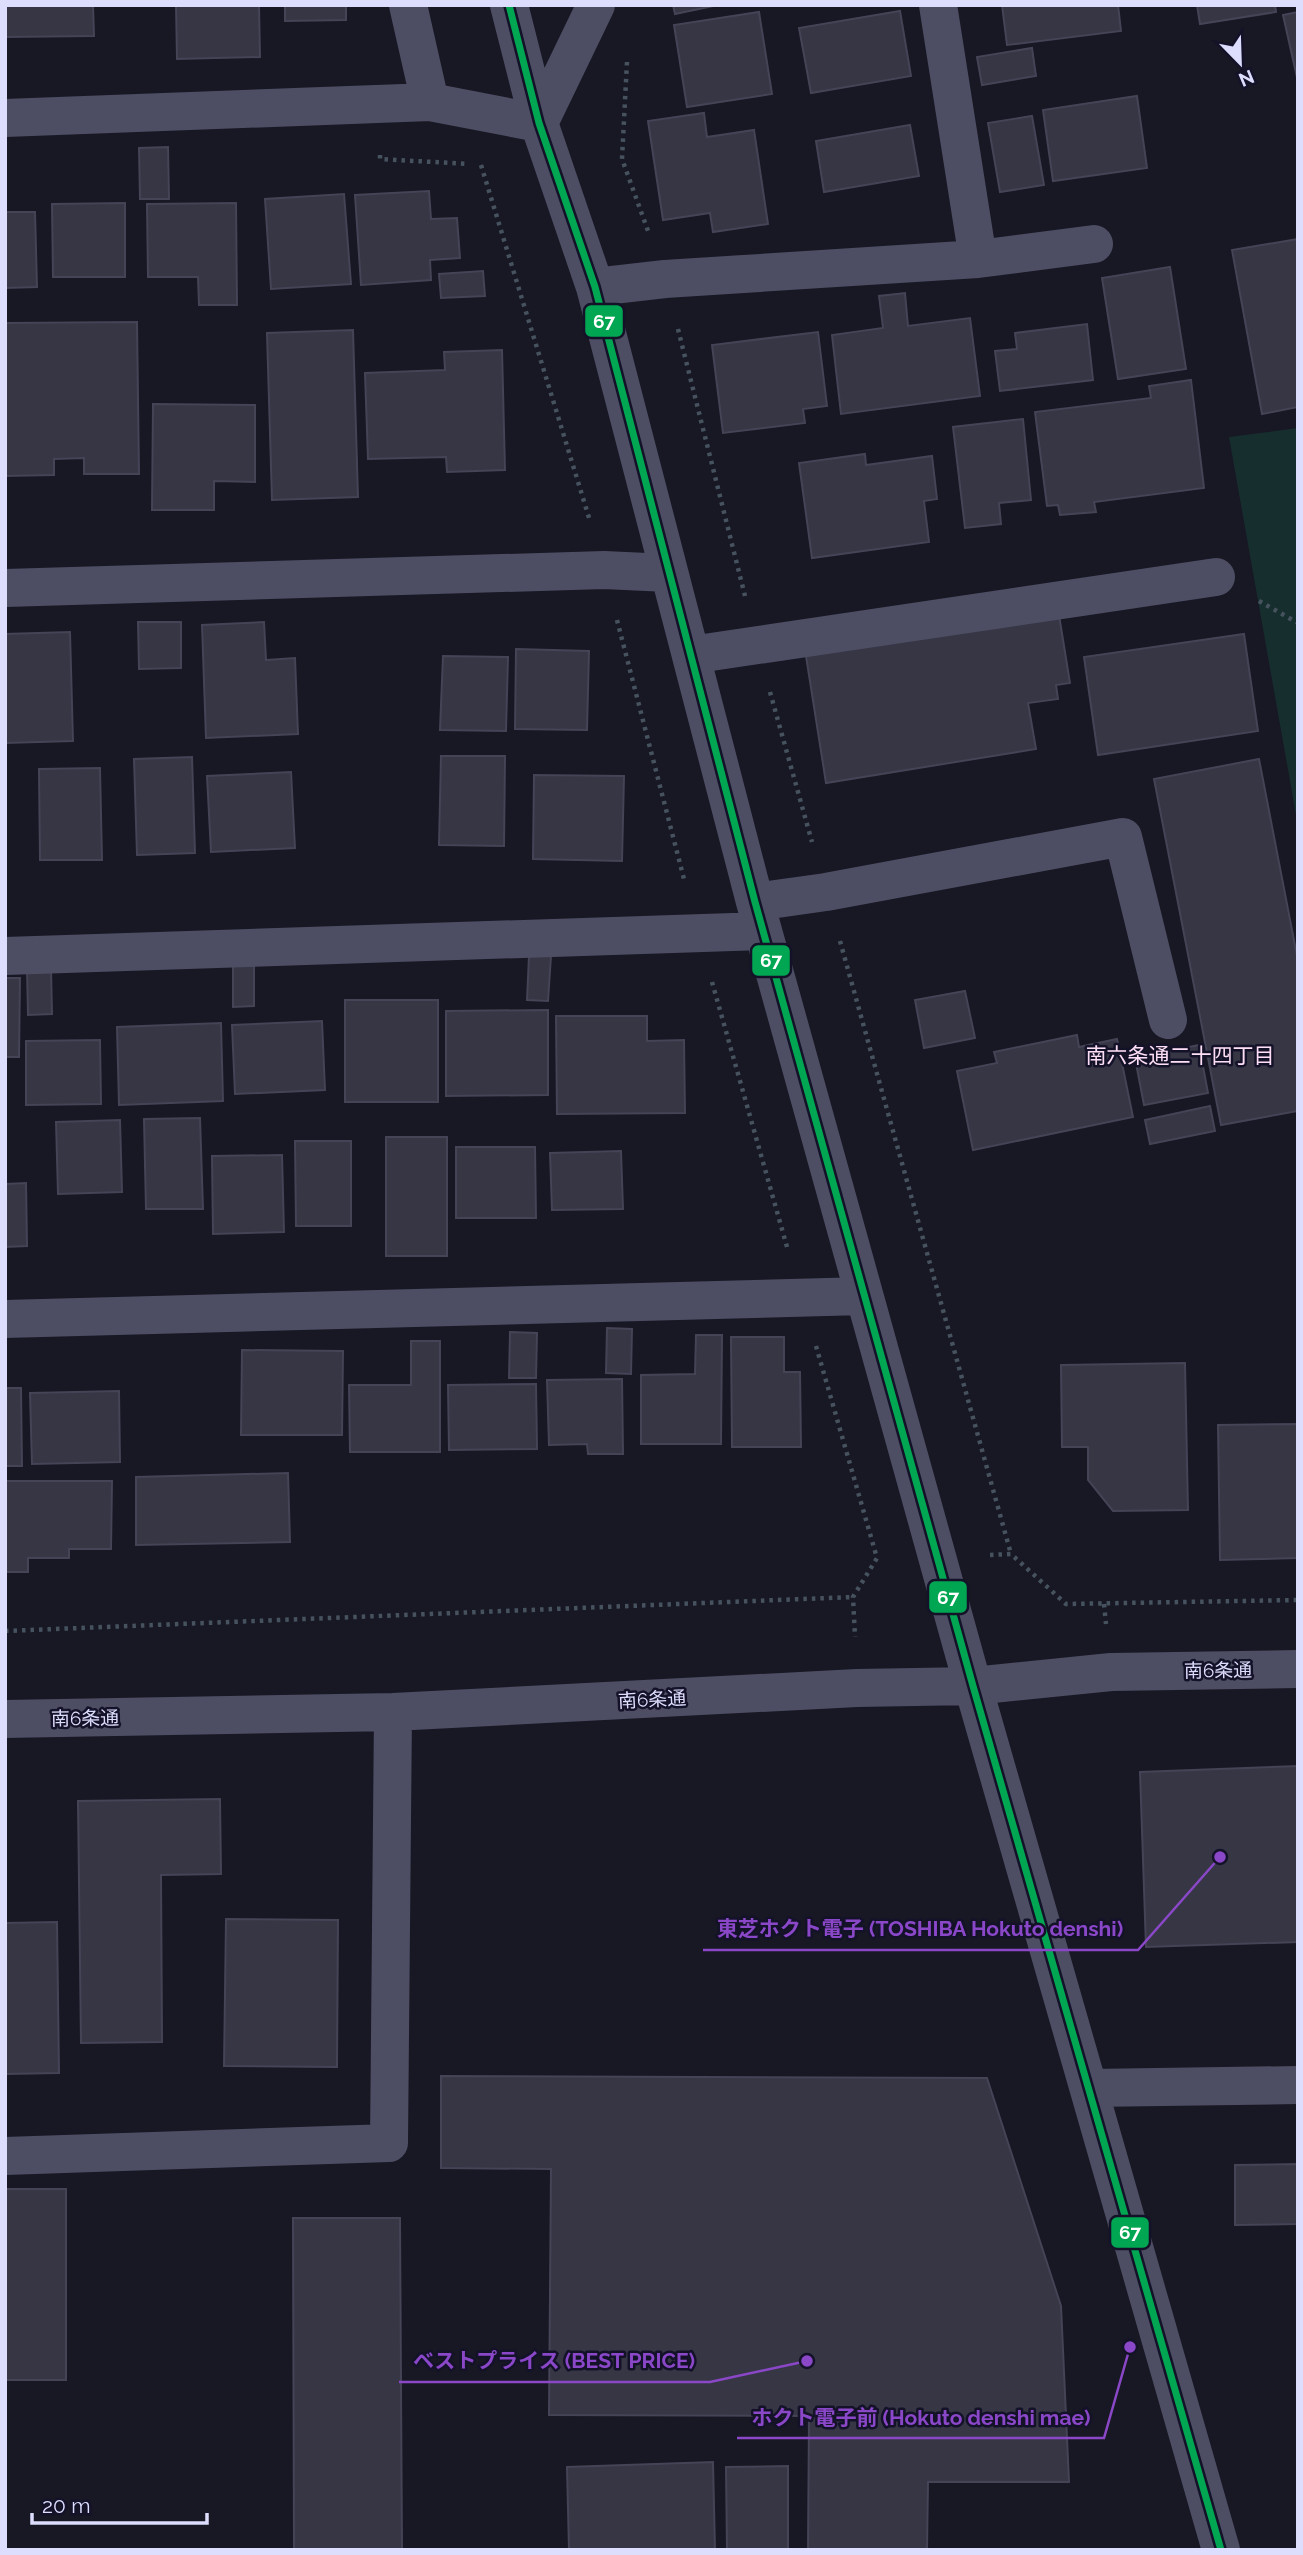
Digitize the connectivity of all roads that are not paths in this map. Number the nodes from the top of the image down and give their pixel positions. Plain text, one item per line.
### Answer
1 (408, 5) edge
2 (509, 5) edge
3 (597, 5) edge
4 (938, 5) edge
5 (430, 102) junction
6 (5, 118) edge
7 (539, 123) junction
8 (1094, 244) dead end
9 (978, 259) junction
10 (595, 287) junction
11 (668, 573) junction
12 (1216, 577) dead end
13 (5, 589) edge
14 (691, 655) junction
15 (759, 917) junction
16 (5, 956) edge
17 (1168, 1020) dead end
18 (864, 1296) junction
19 (5, 1320) edge
20 (1298, 1668) edge
21 (973, 1686) junction
22 (393, 1712) junction
23 (5, 1719) edge
24 (1298, 2085) edge
25 (1090, 2088) junction
26 (5, 2156) edge
27 (1221, 2550) edge

1 - 5 street
2 - 7 street
3 - 7 street
4 - 9 street
5 - 6 street
5 - 7 street
7 - 10 street
8 - 9 street
9 - 10 street
10 - 11 street
11 - 13 street
11 - 14 street
12 - 14 street
14 - 15 street
15 - 16 street
15 - 17 street
15 - 18 street
18 - 19 street
18 - 21 street
20 - 21 street, 南6条通
21 - 22 street, 南6条通
21 - 25 street
22 - 23 street, 南6条通
22 - 26 street
24 - 25 street
25 - 27 street

